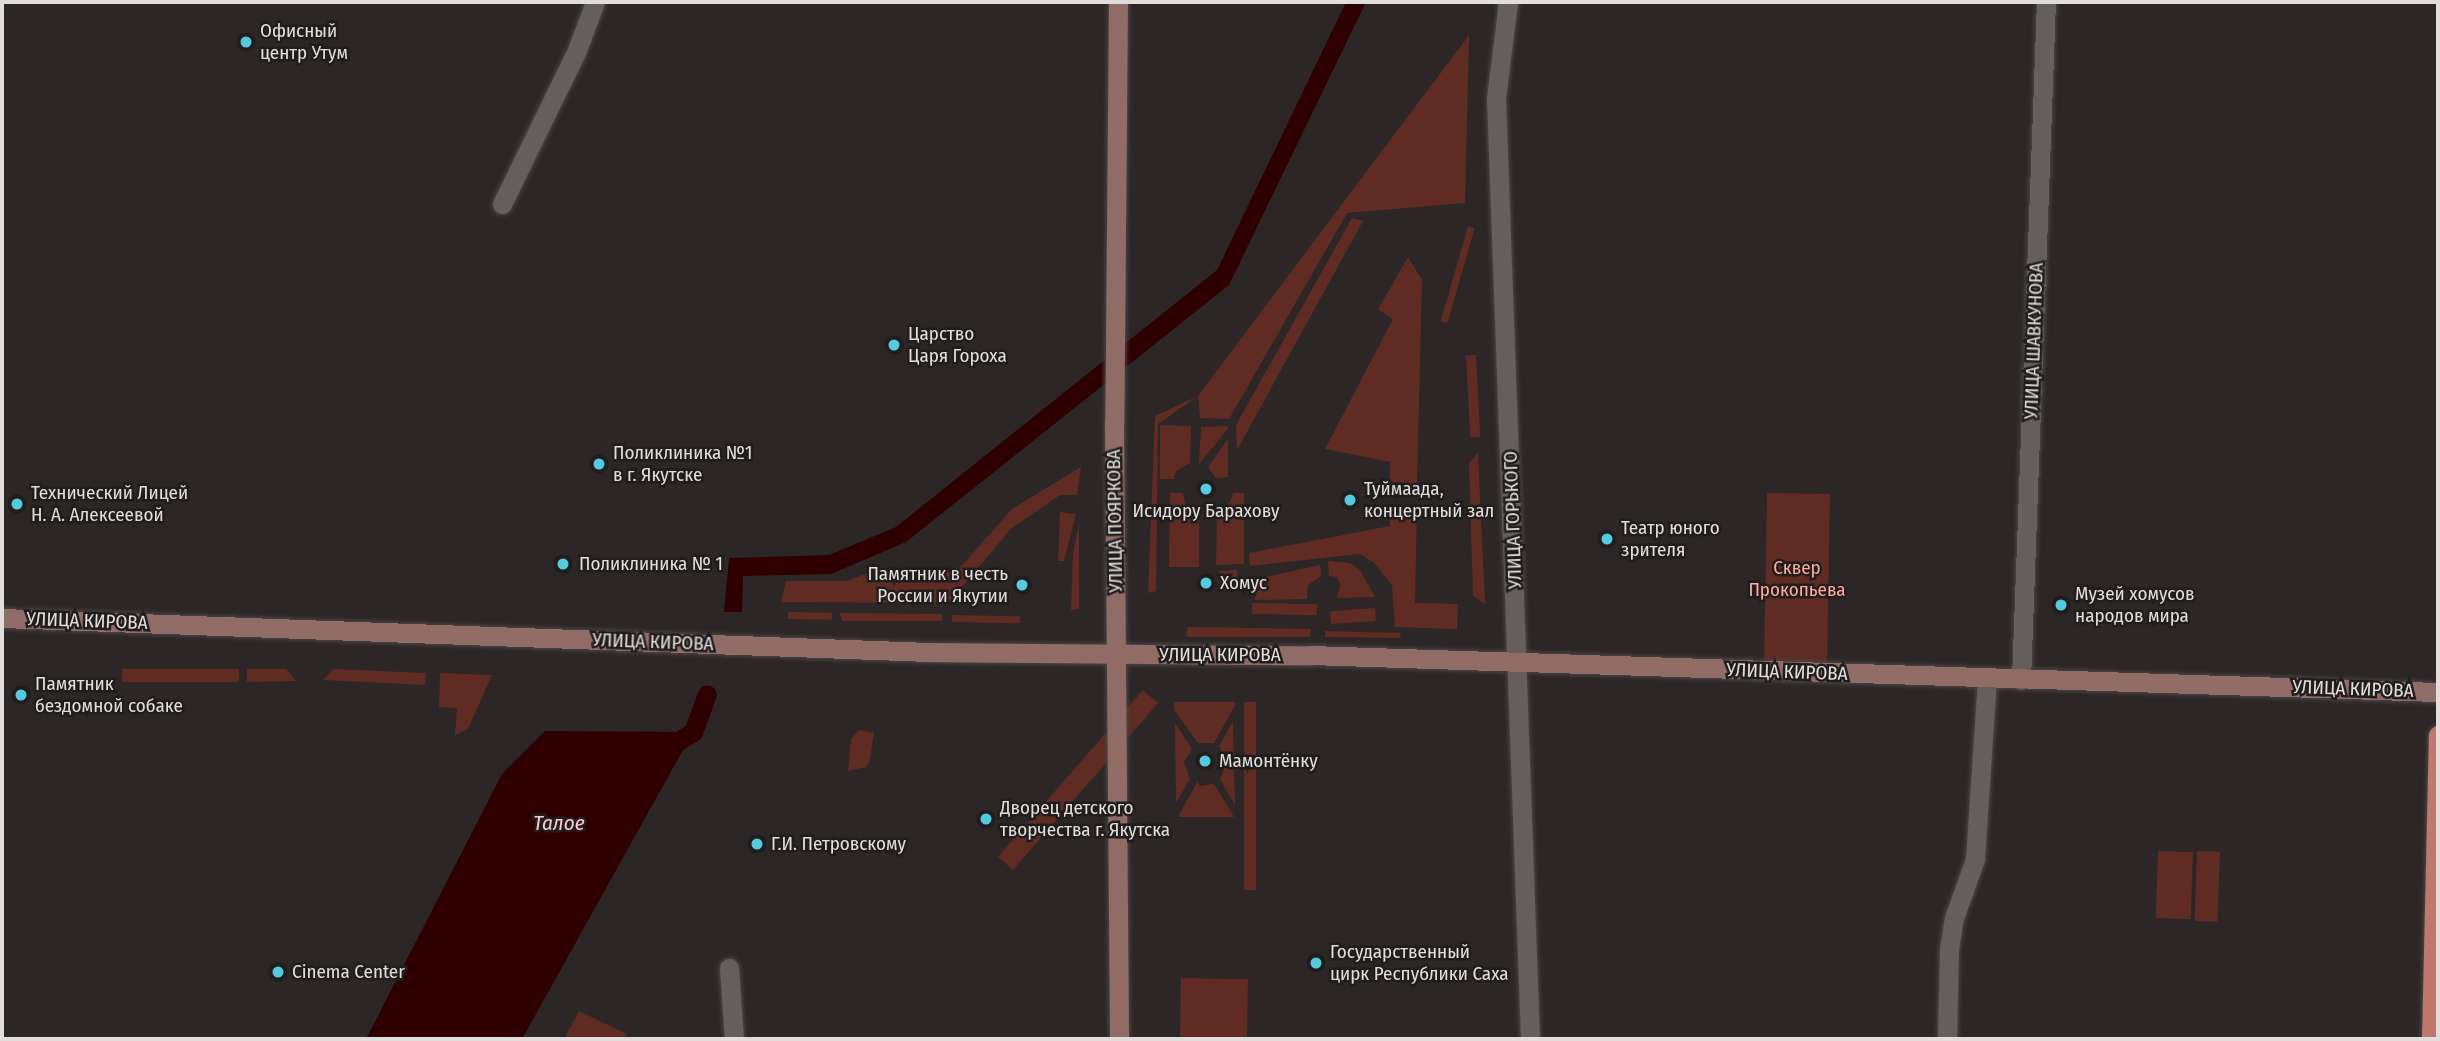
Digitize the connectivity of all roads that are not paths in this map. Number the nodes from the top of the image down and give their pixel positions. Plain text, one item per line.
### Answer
1 (595, 2) edge
2 (1118, 2) edge
3 (1508, 2) edge
4 (2046, 2) edge
5 (502, 204) dead end
6 (2, 618) edge
7 (1116, 656) junction
8 (1518, 663) junction
9 (1987, 678) junction
10 (2021, 680) junction
11 (2438, 692) edge
12 (2438, 735) edge
13 (729, 968) dead end
14 (734, 1039) edge
15 (1119, 1039) edge
16 (1530, 1039) edge
17 (1947, 1039) edge
18 (2431, 1039) edge

1 - 5 street
2 - 7 main road, УЛИЦА ПОЯРКОВА
3 - 8 street, УЛИЦА ГОРЬКОГО
4 - 10 street, УЛИЦА ШАВКУНОВА
6 - 7 main road, УЛИЦА КИРОВА
7 - 8 main road, УЛИЦА КИРОВА
7 - 15 main road, УЛИЦА ПОЯРКОВА
8 - 9 main road, УЛИЦА КИРОВА
8 - 16 street, УЛИЦА ГОРЬКОГО
9 - 10 main road, УЛИЦА КИРОВА
9 - 17 street
10 - 11 main road, УЛИЦА КИРОВА
12 - 18 main road
13 - 14 street

